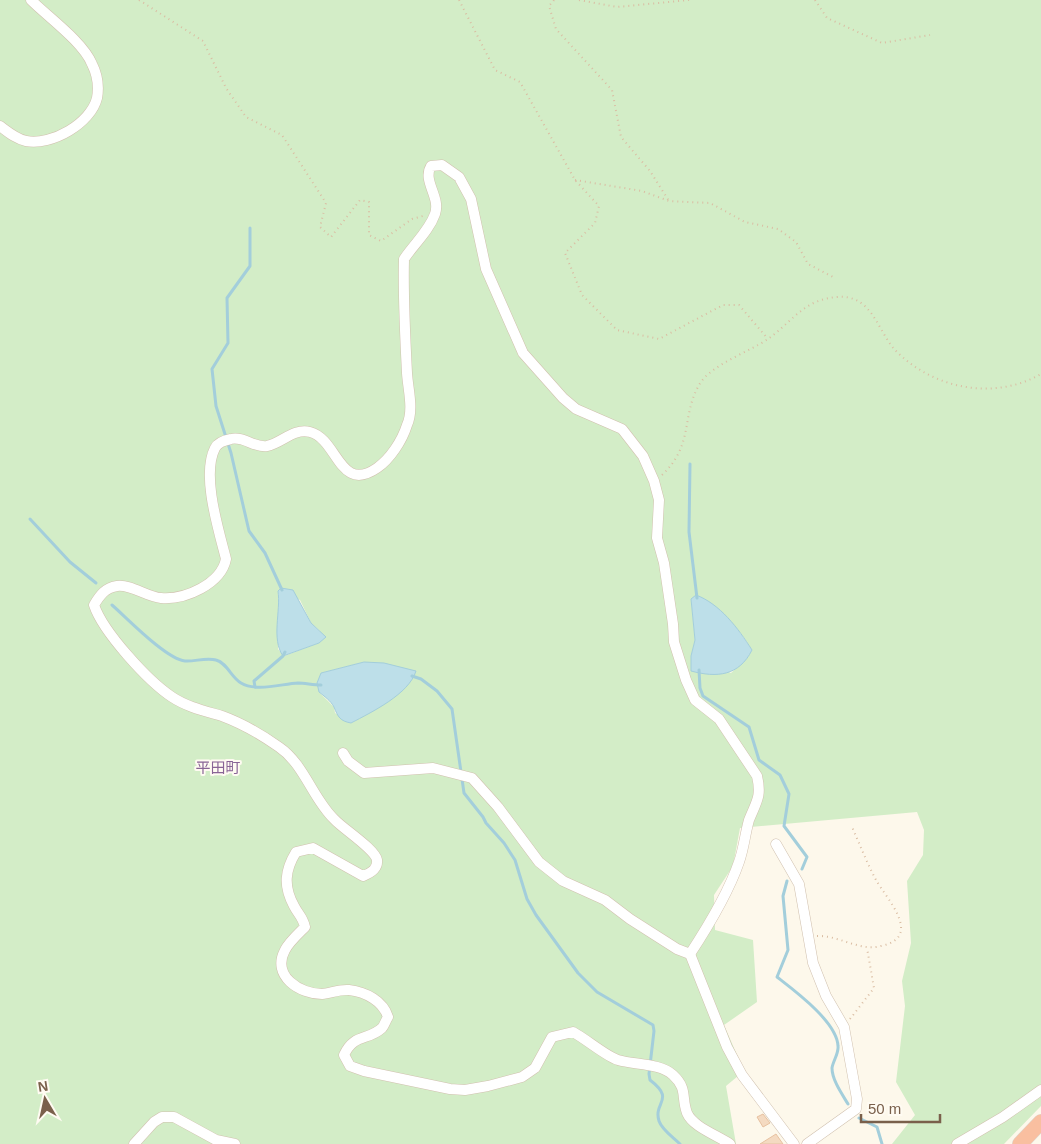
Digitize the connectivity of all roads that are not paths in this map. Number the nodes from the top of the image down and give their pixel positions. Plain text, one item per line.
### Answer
1 (31, 0) edge
2 (0, 126) edge
3 (343, 753) dead end
4 (776, 844) dead end
5 (690, 954) junction
6 (1041, 1090) edge
7 (1041, 1122) edge
8 (134, 1144) edge
9 (235, 1144) edge
10 (730, 1144) edge
11 (794, 1144) edge
12 (807, 1144) edge
13 (957, 1144) edge
14 (1020, 1144) edge

1 - 2 street
3 - 5 street
4 - 12 street
5 - 10 street
5 - 11 street
6 - 13 street
7 - 14 highway
8 - 9 street

